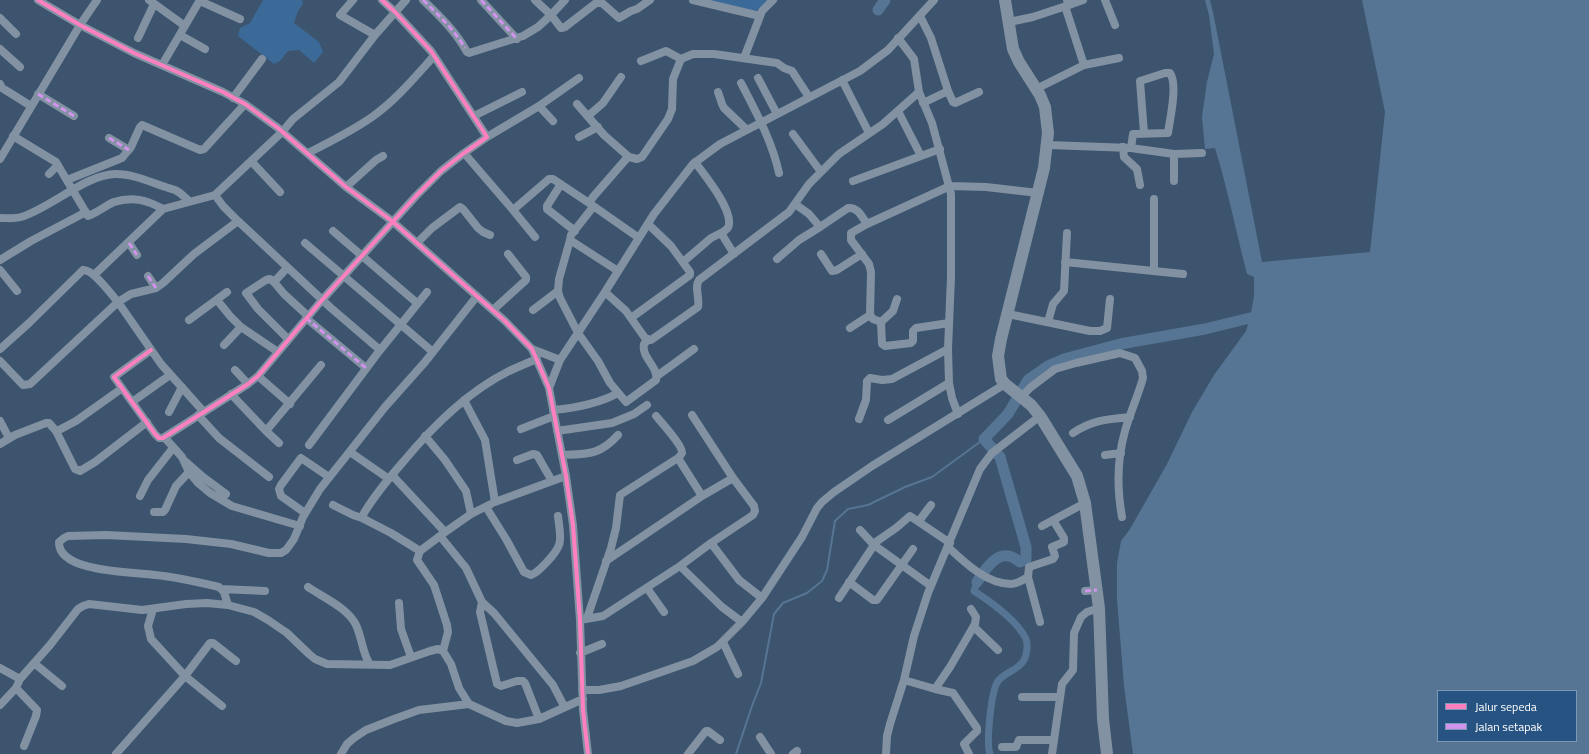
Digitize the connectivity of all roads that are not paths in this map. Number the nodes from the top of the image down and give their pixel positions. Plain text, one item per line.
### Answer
1 (38, 0) edge
2 (97, 0) edge
3 (353, 0) edge
4 (382, 0) edge
5 (406, 0) edge
6 (424, 0) edge
7 (481, 0) edge
8 (535, 0) edge
9 (565, 0) edge
10 (650, 0) edge
11 (693, 0) edge
12 (773, 0) edge
13 (934, 0) edge
14 (1005, 0) edge
15 (1083, 0) edge
16 (1105, 0) edge
17 (200, 1) edge
18 (151, 2) edge
19 (1067, 4) edge
20 (395, 12) junction
21 (551, 15) junction
22 (920, 16) junction
23 (0, 18) edge
24 (240, 19) dead end
25 (758, 21) junction
26 (1009, 22) junction
27 (80, 25) junction
28 (1115, 25) dead end
29 (185, 26) junction
30 (16, 34) dead end
31 (180, 35) junction
32 (375, 35) junction
33 (138, 38) dead end
34 (898, 38) junction
35 (517, 39) junction
36 (0, 49) edge
37 (205, 49) dead end
38 (434, 56) junction
39 (680, 58) junction
40 (744, 58) junction
41 (1119, 58) dead end
42 (262, 59) dead end
43 (641, 61) dead end
44 (162, 65) junction
45 (1084, 65) junction
46 (20, 67) dead end
47 (621, 77) dead end
48 (579, 78) dead end
49 (758, 78) dead end
50 (842, 80) junction
51 (741, 83) dead end
52 (0, 84) edge
53 (1036, 89) junction
54 (948, 91) junction
55 (522, 92) dead end
56 (718, 92) dead end
57 (919, 92) junction
58 (979, 92) dead end
59 (38, 94) junction
60 (809, 97) junction
61 (234, 98) junction
62 (923, 103) junction
63 (245, 104) junction
64 (577, 104) dead end
65 (31, 106) junction
66 (539, 106) junction
67 (898, 111) junction
68 (777, 114) junction
69 (74, 116) dead end
70 (474, 116) junction
71 (588, 116) junction
72 (553, 121) dead end
73 (762, 122) junction
74 (598, 127) junction
75 (747, 130) junction
76 (282, 132) junction
77 (869, 133) junction
78 (1144, 133) junction
79 (793, 134) dead end
80 (13, 136) junction
81 (487, 137) junction
82 (579, 137) dead end
83 (109, 138) dead end
84 (1048, 145) junction
85 (1127, 148) junction
86 (940, 149) junction
87 (129, 150) junction
88 (308, 153) junction
89 (464, 153) junction
90 (1202, 153) dead end
91 (1174, 154) junction
92 (1, 156) edge
93 (383, 156) dead end
94 (921, 156) junction
95 (629, 157) junction
96 (251, 161) junction
97 (695, 162) junction
98 (58, 164) junction
99 (821, 172) junction
100 (779, 173) dead end
101 (49, 174) dead end
102 (853, 181) dead end
103 (1174, 181) dead end
104 (561, 184) junction
105 (70, 185) junction
106 (1140, 185) dead end
107 (950, 186) junction
108 (349, 189) junction
109 (280, 192) dead end
110 (1038, 193) junction
111 (215, 195) junction
112 (1154, 199) dead end
113 (189, 201) junction
114 (795, 204) junction
115 (591, 205) junction
116 (163, 209) junction
117 (513, 210) junction
118 (86, 212) junction
119 (0, 218) edge
120 (238, 221) junction
121 (392, 221) junction
122 (648, 224) junction
123 (867, 224) junction
124 (820, 227) junction
125 (333, 231) dead end
126 (575, 231) junction
127 (721, 233) junction
128 (1067, 233) dead end
129 (490, 235) dead end
130 (535, 237) dead end
131 (639, 238) junction
132 (570, 240) junction
133 (129, 243) junction
134 (305, 243) dead end
135 (417, 243) junction
136 (137, 254) dead end
137 (508, 254) dead end
138 (734, 254) junction
139 (821, 254) dead end
140 (862, 254) junction
141 (362, 256) junction
142 (777, 259) dead end
143 (0, 260) edge
144 (683, 262) junction
145 (1065, 262) junction
146 (287, 268) junction
147 (0, 270) edge
148 (1154, 270) junction
149 (618, 272) junction
150 (1183, 274) dead end
151 (94, 275) junction
152 (148, 276) dead end
153 (344, 276) junction
154 (274, 282) junction
155 (156, 288) junction
156 (558, 290) junction
157 (17, 291) dead end
158 (227, 292) dead end
159 (427, 292) dead end
160 (605, 292) junction
161 (477, 296) junction
162 (897, 299) dead end
163 (1110, 299) dead end
164 (217, 300) junction
165 (322, 300) junction
166 (118, 302) junction
167 (417, 303) junction
168 (493, 310) junction
169 (533, 310) dead end
170 (1008, 314) junction
171 (870, 315) junction
172 (307, 317) junction
173 (631, 318) junction
174 (190, 320) dead end
175 (881, 322) junction
176 (1048, 322) junction
177 (949, 323) junction
178 (400, 324) junction
179 (242, 326) junction
180 (850, 328) dead end
181 (578, 333) junction
182 (288, 339) junction
183 (648, 340) junction
184 (224, 345) dead end
185 (0, 349) edge
186 (532, 349) junction
187 (694, 349) dead end
188 (151, 350) junction
189 (380, 350) junction
190 (948, 350) junction
191 (278, 352) junction
192 (433, 352) junction
193 (537, 359) junction
194 (560, 360) junction
195 (0, 361) edge
196 (321, 365) dead end
197 (366, 368) junction
198 (235, 370) dead end
199 (170, 375) junction
200 (258, 376) junction
201 (657, 376) junction
202 (949, 383) junction
203 (248, 384) junction
204 (182, 387) junction
205 (549, 388) junction
206 (121, 389) junction
207 (1015, 391) junction
208 (618, 393) junction
209 (231, 394) junction
210 (464, 400) junction
211 (132, 402) junction
212 (290, 404) junction
213 (647, 406) dead end
214 (169, 412) dead end
215 (201, 413) junction
216 (554, 413) junction
217 (958, 414) junction
218 (692, 415) dead end
219 (656, 416) dead end
220 (1040, 416) junction
221 (1130, 417) junction
222 (859, 419) dead end
223 (888, 420) dead end
224 (0, 421) edge
225 (147, 422) junction
226 (521, 429) dead end
227 (56, 431) junction
228 (266, 431) junction
229 (558, 431) junction
230 (1073, 433) dead end
231 (618, 435) dead end
232 (425, 436) junction
233 (9, 438) junction
234 (165, 438) junction
235 (279, 443) dead end
236 (0, 444) edge
237 (309, 445) dead end
238 (173, 448) junction
239 (350, 452) junction
240 (1121, 453) junction
241 (562, 455) junction
242 (1105, 455) dead end
243 (182, 457) junction
244 (678, 458) junction
245 (517, 460) dead end
246 (189, 472) junction
247 (566, 476) junction
248 (269, 477) dead end
249 (329, 477) junction
250 (390, 477) junction
251 (733, 478) junction
252 (552, 481) junction
253 (226, 494) dead end
254 (140, 496) dead end
255 (702, 496) junction
256 (495, 502) junction
257 (1085, 503) junction
258 (333, 504) dead end
259 (931, 505) dead end
260 (486, 507) junction
261 (154, 512) dead end
262 (305, 513) junction
263 (471, 514) junction
264 (558, 516) dead end
265 (1122, 517) dead end
266 (362, 518) junction
267 (1053, 520) junction
268 (919, 521) junction
269 (300, 526) junction
270 (1042, 526) dead end
271 (860, 530) dead end
272 (443, 534) junction
273 (711, 543) junction
274 (874, 545) junction
275 (949, 545) junction
276 (913, 549) dead end
277 (420, 551) junction
278 (606, 561) junction
279 (902, 565) junction
280 (680, 566) junction
281 (1028, 577) junction
282 (849, 582) junction
283 (931, 586) junction
284 (308, 587) dead end
285 (647, 588) junction
286 (222, 589) junction
287 (265, 591) dead end
288 (762, 598) junction
289 (839, 598) dead end
290 (482, 602) junction
291 (399, 603) dead end
292 (228, 605) junction
293 (1099, 608) junction
294 (153, 609) junction
295 (971, 609) dead end
296 (664, 612) dead end
297 (584, 619) junction
298 (742, 622) junction
299 (1040, 622) dead end
300 (974, 627) junction
301 (723, 642) junction
302 (602, 644) dead end
303 (998, 650) dead end
304 (443, 651) junction
305 (580, 653) junction
306 (411, 657) junction
307 (236, 661) dead end
308 (34, 663) junction
309 (369, 664) junction
310 (0, 668) edge
311 (738, 674) dead end
312 (185, 676) junction
313 (20, 679) junction
314 (904, 680) junction
315 (62, 686) dead end
316 (16, 688) junction
317 (935, 689) junction
318 (582, 694) junction
319 (1022, 697) dead end
320 (1059, 697) junction
321 (469, 704) junction
322 (0, 705) edge
323 (222, 706) dead end
324 (564, 706) junction
325 (539, 719) junction
326 (760, 737) dead end
327 (720, 740) dead end
328 (1054, 740) junction
329 (24, 746) dead end
330 (1002, 747) dead end
331 (116, 754) edge
332 (341, 754) edge
333 (588, 754) edge
334 (688, 754) edge
335 (771, 754) edge
336 (886, 754) edge
337 (970, 754) edge
338 (1052, 754) edge
339 (1107, 754) edge

1 - 27 street
2 - 27 street
3 - 32 street
4 - 20 street
5 - 20 street
6 - 35 street
7 - 35 street
8 - 21 street
9 - 21 street
10 - 21 street
11 - 25 street
12 - 25 street
13 - 22 street
14 - 26 highway
15 - 19 street
16 - 28 street
17 - 24 street
17 - 29 street
18 - 29 street
18 - 33 street
19 - 26 street
19 - 45 street
20 - 32 street
20 - 38 street
21 - 35 street
22 - 34 street
22 - 54 street
23 - 30 street
25 - 40 street
26 - 53 highway
27 - 44 street
27 - 59 street
29 - 31 street
31 - 37 street
31 - 44 street
32 - 76 street
34 - 50 street
34 - 57 street
36 - 46 street
38 - 70 street
38 - 88 street
39 - 40 street
39 - 43 street
39 - 95 street
40 - 60 street
41 - 45 street
42 - 61 street
44 - 61 street
45 - 53 street
47 - 71 street
48 - 66 street
49 - 68 street
50 - 60 street
50 - 77 street
51 - 73 street
52 - 65 street
53 - 84 highway
54 - 58 street
54 - 62 street
55 - 70 street
56 - 75 street
57 - 62 street
57 - 67 street
59 - 65 street
59 - 69 street
60 - 68 street
61 - 63 street
62 - 86 street
63 - 76 street
63 - 87 street
64 - 71 street
65 - 80 street
66 - 72 street
66 - 81 street
67 - 77 street
67 - 94 street
68 - 73 street
70 - 81 street
71 - 74 street
73 - 75 street
73 - 100 street
74 - 82 street
74 - 95 street
75 - 97 street
76 - 88 street
76 - 96 street
77 - 99 street
78 - 78 street
78 - 85 street
79 - 99 street
80 - 92 street
80 - 98 street
81 - 89 street
83 - 87 street
84 - 85 street
84 - 110 highway
85 - 91 street
85 - 106 street
86 - 94 street
86 - 107 street
87 - 105 street
88 - 108 street
89 - 117 street
89 - 121 street
90 - 91 street
91 - 103 street
93 - 108 street
94 - 102 street
95 - 115 street
96 - 109 street
96 - 111 street
97 - 122 street
97 - 127 street
98 - 101 street
98 - 105 street
99 - 114 street
104 - 115 street
104 - 117 street
104 - 126 street
105 - 113 street
105 - 118 street
105 - 119 street
107 - 110 street
107 - 123 street
107 - 177 street
108 - 121 street
110 - 170 highway
111 - 113 street
111 - 120 street
112 - 148 street
113 - 116 street
114 - 124 street
114 - 138 street
115 - 126 street
115 - 131 street
116 - 118 street
116 - 133 street
117 - 130 street
118 - 143 street
120 - 146 street
120 - 155 street
121 - 135 street
121 - 141 street
122 - 131 street
122 - 144 street
123 - 124 street
123 - 140 street
124 - 142 street
125 - 141 street
126 - 132 street
127 - 138 street
127 - 144 street
128 - 145 street
129 - 135 street
131 - 149 street
132 - 149 street
132 - 156 street
133 - 136 street
133 - 151 street
134 - 153 street
135 - 161 street
137 - 168 street
138 - 183 street
139 - 140 street
140 - 171 street
141 - 153 street
141 - 167 street
144 - 173 street
145 - 148 street
145 - 176 street
146 - 154 street
146 - 165 street
147 - 157 street
148 - 150 street
149 - 160 street
151 - 166 street
151 - 185 street
152 - 155 street
153 - 165 street
153 - 178 street
154 - 172 street
154 - 182 street
155 - 166 street
156 - 169 street
156 - 181 street
158 - 164 street
159 - 167 street
160 - 173 street
160 - 181 street
161 - 168 street
161 - 192 street
162 - 175 street
163 - 176 street
164 - 174 street
164 - 179 street
165 - 172 street
165 - 189 street
166 - 188 street
166 - 195 street
167 - 178 street
168 - 186 street
170 - 176 street
170 - 207 highway
171 - 175 street
171 - 180 street
172 - 182 street
172 - 197 street
173 - 183 street
175 - 177 street
177 - 190 street
178 - 189 street
178 - 192 street
179 - 184 street
179 - 191 street
181 - 194 street
181 - 208 street
182 - 191 street
183 - 201 street
186 - 193 street
186 - 194 street
187 - 201 street
188 - 199 street
188 - 206 street
189 - 197 street
190 - 202 street
190 - 222 street
191 - 200 street
192 - 239 street
193 - 205 street
193 - 210 street
194 - 205 street
196 - 212 street
197 - 237 street
198 - 203 street
199 - 204 street
199 - 211 street
200 - 203 street
200 - 212 street
201 - 208 street
202 - 217 street
202 - 223 street
203 - 209 street
204 - 214 street
204 - 215 street
205 - 216 street
206 - 211 street
206 - 227 street
207 - 217 street
207 - 220 highway
207 - 221 street
208 - 216 street
209 - 215 street
209 - 228 street
210 - 232 street
210 - 256 street
211 - 225 street
212 - 228 street
213 - 229 street
215 - 234 street
215 - 248 street
216 - 226 street
216 - 229 street
217 - 288 street
218 - 251 street
219 - 244 street
220 - 257 highway
220 - 275 street
221 - 230 street
221 - 240 street
224 - 233 street
225 - 227 street
225 - 234 street
227 - 233 street
228 - 235 street
229 - 241 street
231 - 241 street
232 - 250 street
232 - 263 street
233 - 236 street
234 - 238 street
238 - 243 street
238 - 254 street
239 - 249 street
239 - 250 street
240 - 242 street
240 - 265 street
241 - 247 street
243 - 246 street
243 - 253 street
244 - 255 street
244 - 278 street
245 - 252 street
246 - 261 street
246 - 269 street
247 - 252 street
247 - 297 street
249 - 262 street
249 - 262 street
250 - 266 street
250 - 272 street
251 - 255 street
251 - 273 street
252 - 256 street
255 - 278 street
256 - 260 street
257 - 267 street
257 - 293 highway
258 - 266 street
259 - 268 street
260 - 263 street
260 - 264 street
262 - 269 street
263 - 272 street
266 - 277 street
267 - 270 street
267 - 281 street
268 - 274 street
268 - 275 street
269 - 286 street
271 - 274 street
272 - 277 street
272 - 290 street
273 - 280 street
273 - 288 street
274 - 279 street
274 - 282 street
275 - 281 street
275 - 283 street
276 - 279 street
277 - 304 street
278 - 297 street
279 - 282 street
279 - 283 street
280 - 285 street
280 - 298 street
281 - 299 street
282 - 289 street
283 - 314 street
284 - 309 street
285 - 296 street
285 - 297 street
286 - 287 street
286 - 292 street
288 - 298 street
290 - 324 street
290 - 325 street
291 - 306 street
292 - 294 street
292 - 309 street
293 - 320 street
293 - 339 highway
294 - 308 street
294 - 312 street
295 - 300 street
297 - 305 street
298 - 301 street
300 - 303 street
300 - 317 street
301 - 311 street
301 - 318 street
302 - 305 street
304 - 306 street
304 - 321 street
305 - 318 street
306 - 309 street
307 - 312 street
308 - 313 street
308 - 315 street
310 - 313 street
312 - 323 street
312 - 331 street
313 - 316 street
314 - 317 street
314 - 336 street
316 - 322 street
316 - 329 street
317 - 337 street
318 - 324 street
318 - 333 street
319 - 320 street
320 - 328 street
321 - 325 street
321 - 332 street
324 - 325 street
326 - 335 street
327 - 334 street
328 - 330 street
328 - 338 street

